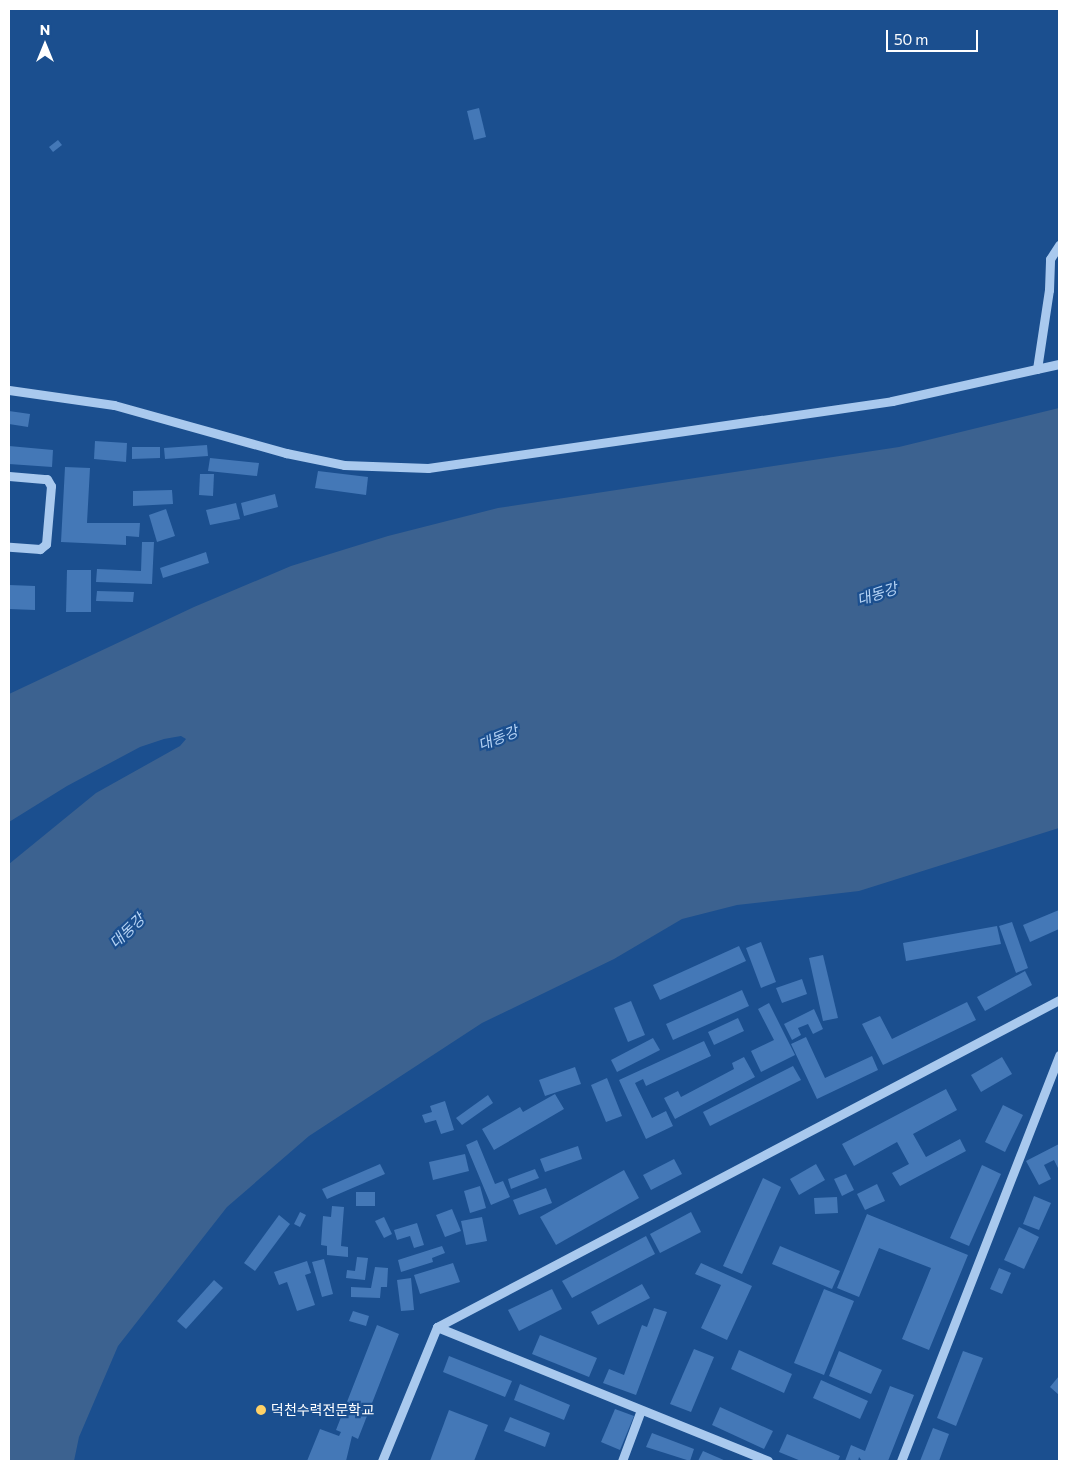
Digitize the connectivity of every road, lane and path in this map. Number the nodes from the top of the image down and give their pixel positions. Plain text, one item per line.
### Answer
1 (1059, 245) edge
2 (1059, 364) edge
3 (1037, 369) junction
4 (9, 390) edge
5 (9, 476) edge
6 (9, 548) edge
7 (1059, 1000) edge
8 (1059, 1055) edge
9 (437, 1327) junction
10 (640, 1410) junction
11 (382, 1461) edge
12 (622, 1461) edge
13 (768, 1461) edge
14 (902, 1461) edge

1 - 3 street
2 - 3 street
3 - 4 street
5 - 6 street
7 - 9 street
8 - 14 street
9 - 10 street
9 - 11 street
10 - 12 street
10 - 13 street

